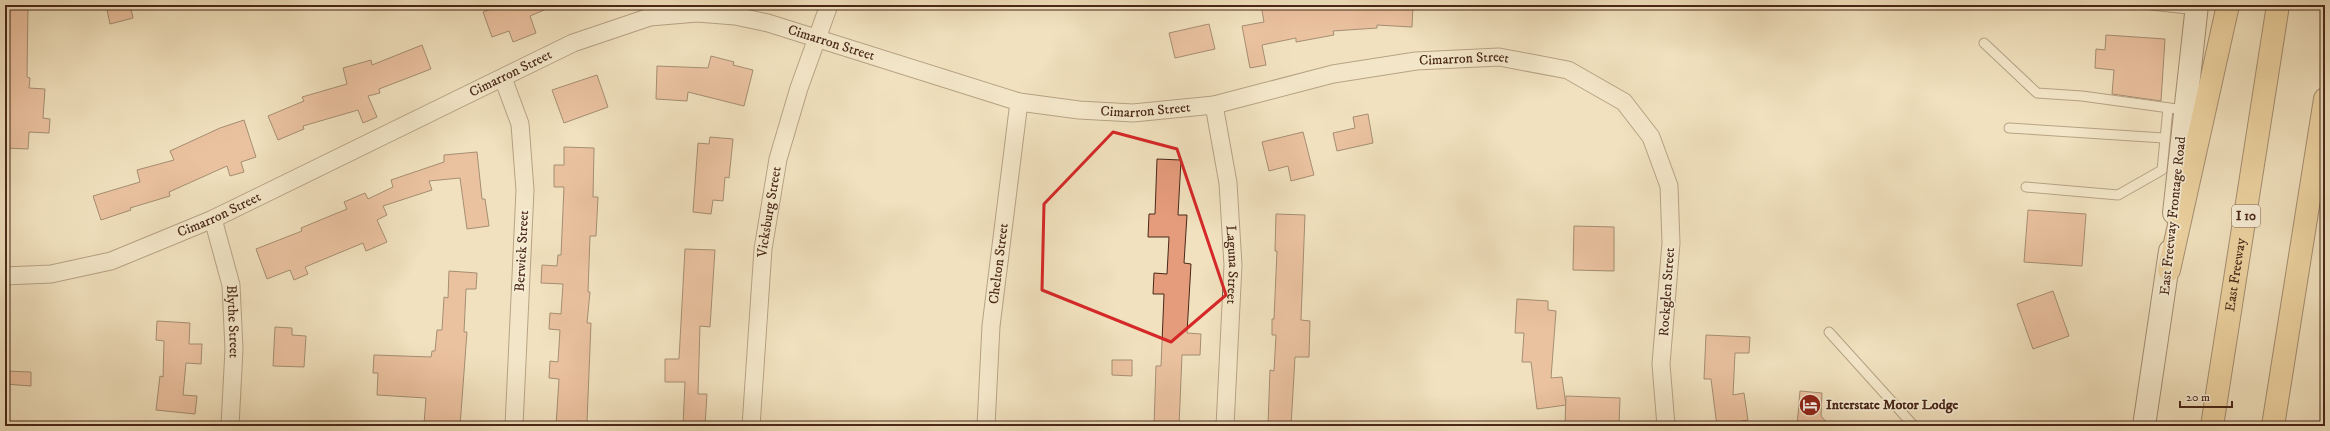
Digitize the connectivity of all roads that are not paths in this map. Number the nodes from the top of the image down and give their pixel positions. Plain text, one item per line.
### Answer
1 (829, 5) edge
2 (2151, 5) edge
3 (2228, 5) edge
4 (2278, 5) edge
5 (2197, 7) edge
6 (817, 38) junction
7 (1984, 43) dead end
8 (503, 78) junction
9 (2325, 99) edge
10 (1019, 102) junction
11 (1214, 105) junction
12 (2176, 109) junction
13 (2009, 128) dead end
14 (2164, 138) junction
15 (1659, 159) joint
16 (2026, 187) dead end
17 (213, 219) junction
18 (2168, 270) junction
19 (5, 276) edge
20 (1829, 332) dead end
21 (230, 426) edge
22 (514, 426) edge
23 (752, 426) edge
24 (986, 426) edge
25 (1225, 426) edge
26 (1666, 426) edge
27 (1914, 426) edge
28 (2144, 426) edge
29 (2212, 426) edge
30 (2273, 426) edge

1 - 6 street, Vicksburg Street
2 - 5 lane
3 - 18 highway
4 - 29 highway, East Freeway / I 10
5 - 12 main road, East Freeway Frontage Road
6 - 8 street, Cimarron Street
6 - 10 street, Cimarron Street
6 - 23 street, Vicksburg Street
7 - 12 lane
8 - 17 street, Cimarron Street
8 - 22 street, Berwick Street
9 - 30 highway
10 - 11 street, Cimarron Street
10 - 24 street, Chelton Street
11 - 15 street, Cimarron Street
11 - 25 street, Laguna Street
12 - 14 lane
12 - 18 main road, East Freeway Frontage Road
13 - 14 lane
14 - 16 lane
15 - 26 street, Rockglen Street
17 - 19 street, Cimarron Street
17 - 21 street, Blythe Street
18 - 28 main road, East Freeway Frontage Road
20 - 27 lane

